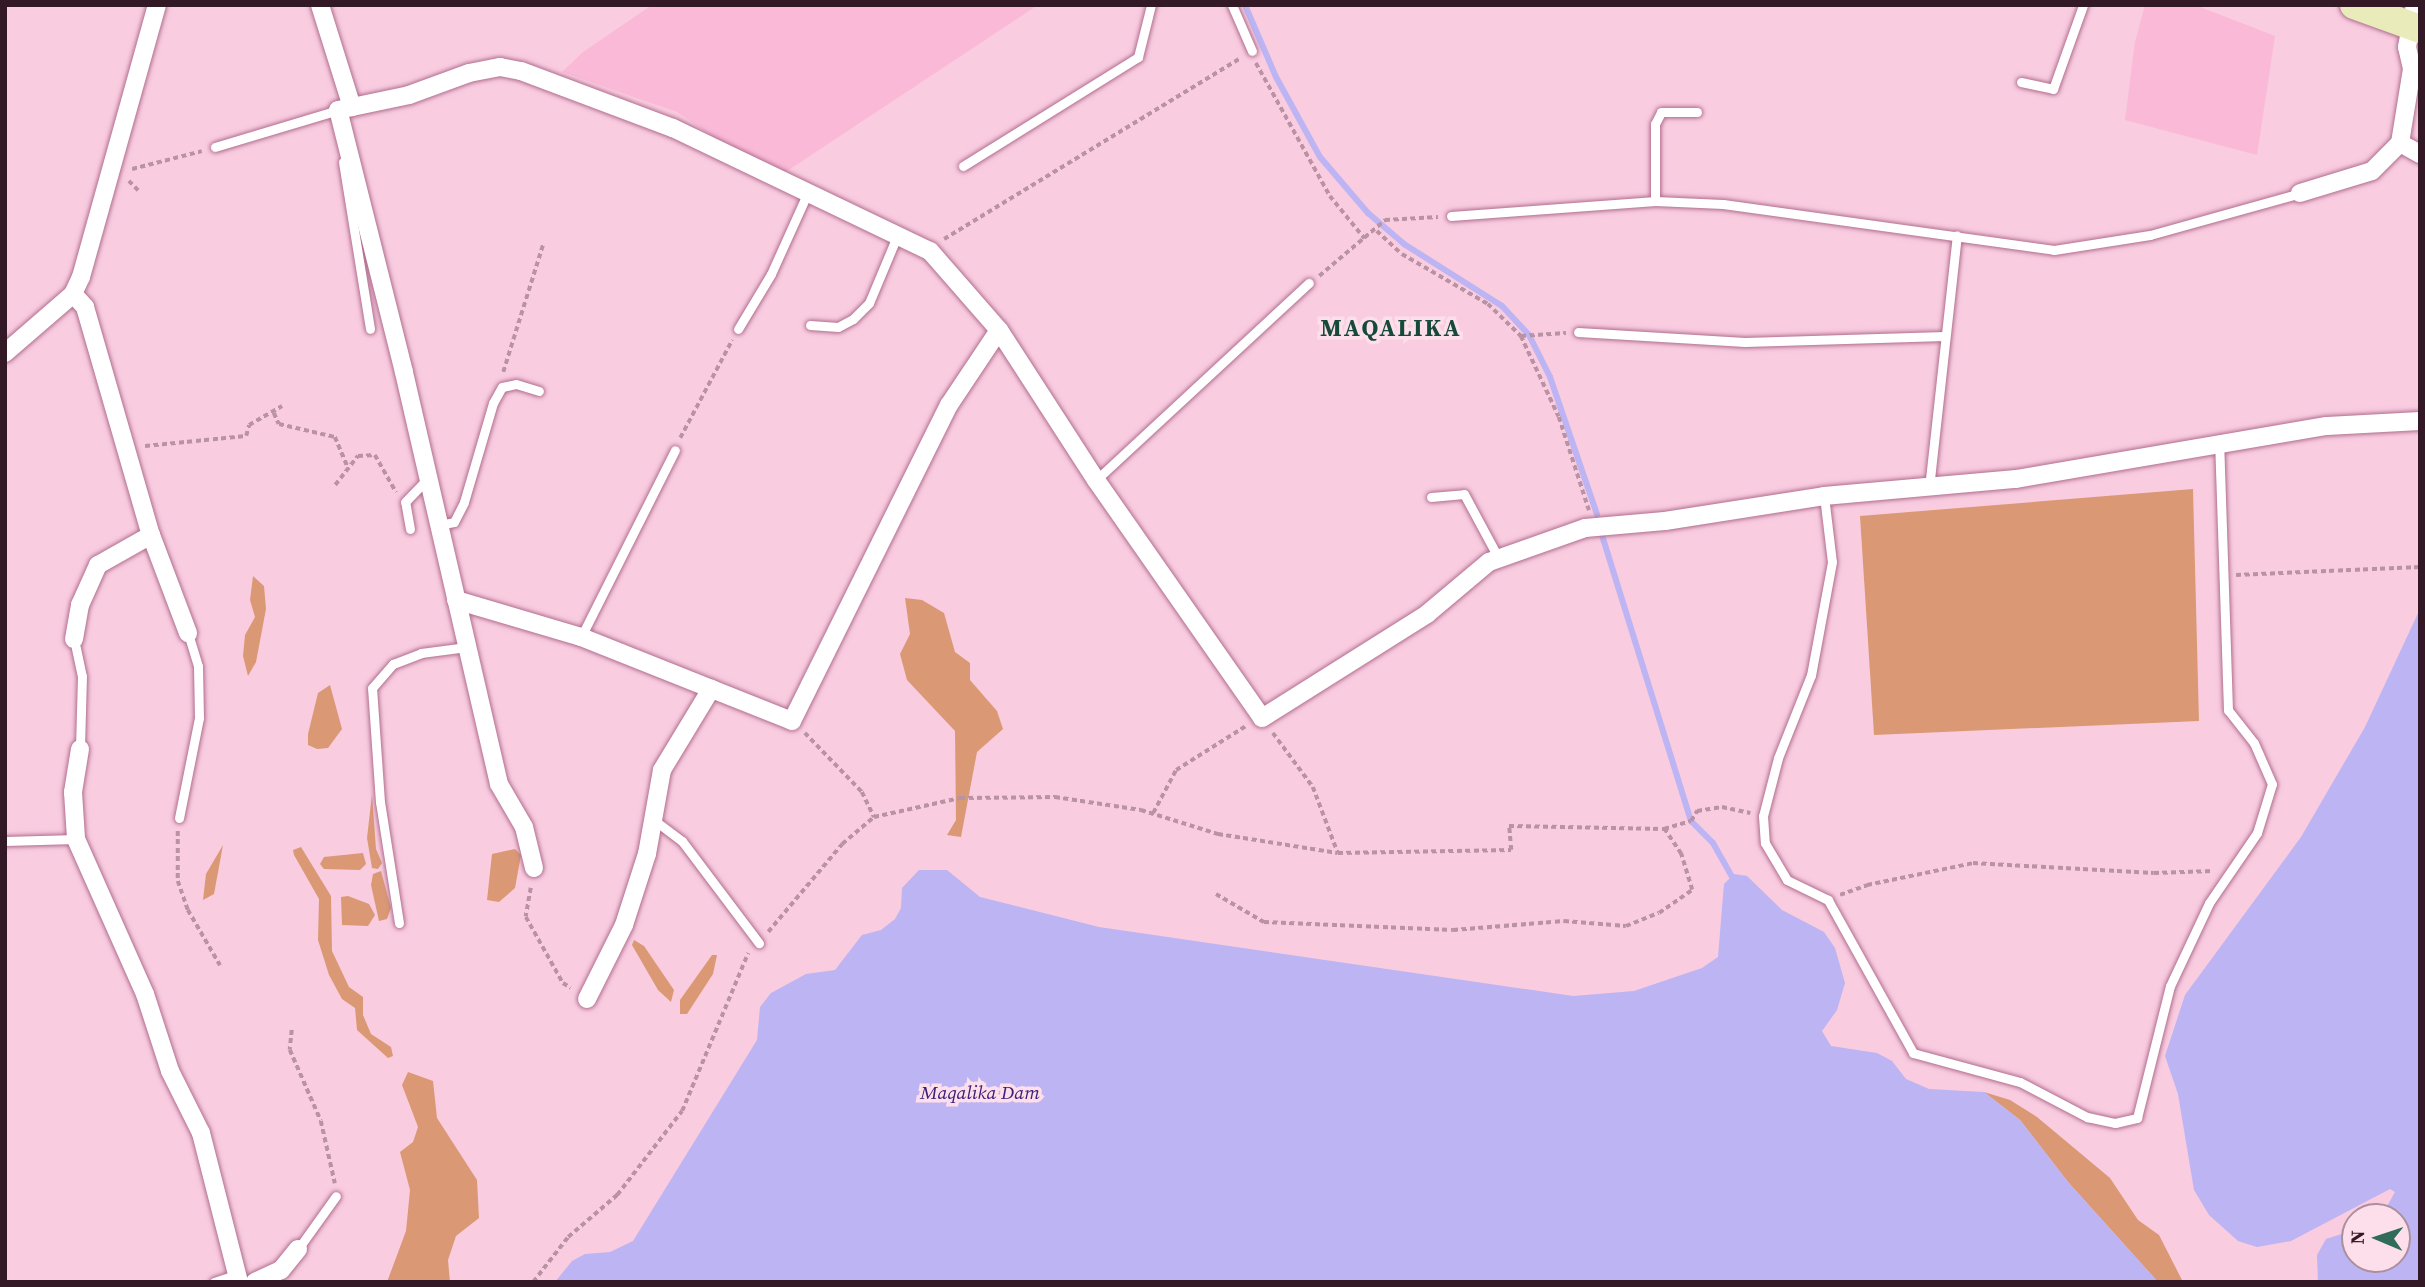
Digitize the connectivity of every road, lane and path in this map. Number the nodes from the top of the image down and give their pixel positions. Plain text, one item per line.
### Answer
1 (157, 5) edge
2 (320, 5) edge
3 (1152, 5) edge
4 (1232, 5) edge
5 (2083, 5) edge
6 (2354, 5) edge
7 (2414, 20) edge
8 (1252, 51) junction
9 (2021, 82) dead end
10 (345, 109) junction
11 (1698, 112) dead end
12 (2400, 143) junction
13 (215, 147) joint
14 (348, 147) junction
15 (2420, 154) edge
16 (963, 166) dead end
17 (125, 171) dead end
18 (808, 192) junction
19 (2300, 193) joint
20 (1655, 201) junction
21 (1451, 216) joint
22 (1377, 231) junction
23 (897, 236) junction
24 (1957, 236) junction
25 (1365, 239) junction
26 (543, 244) dead end
27 (930, 251) junction
28 (1309, 283) joint
29 (73, 294) junction
30 (810, 325) dead end
31 (370, 329) dead end
32 (738, 329) joint
33 (999, 330) junction
34 (1578, 332) joint
35 (1521, 336) junction
36 (1945, 336) junction
37 (5, 353) edge
38 (502, 387) junction
39 (539, 391) dead end
40 (282, 406) dead end
41 (274, 413) junction
42 (2420, 421) edge
43 (2219, 442) junction
44 (129, 450) junction
45 (675, 450) joint
46 (348, 468) junction
47 (426, 480) junction
48 (1096, 480) junction
49 (335, 485) dead end
50 (1929, 489) junction
51 (1824, 496) junction
52 (1431, 497) dead end
53 (405, 502) junction
54 (438, 526) junction
55 (1594, 526) junction
56 (410, 529) dead end
57 (151, 535) junction
58 (1499, 559) junction
59 (2420, 567) edge
60 (2224, 575) junction
61 (456, 600) junction
62 (187, 633) joint
63 (581, 637) junction
64 (74, 639) joint
65 (467, 647) junction
66 (711, 689) junction
67 (1262, 718) junction
68 (792, 721) junction
69 (80, 749) joint
70 (1153, 814) junction
71 (1763, 816) junction
72 (874, 817) junction
73 (179, 818) joint
74 (654, 820) junction
75 (1664, 829) junction
76 (76, 839) junction
77 (5, 841) edge
78 (1338, 853) junction
79 (534, 868) joint
80 (2229, 874) junction
81 (1216, 894) dead end
82 (1828, 900) junction
83 (399, 923) dead end
84 (759, 943) junction
85 (220, 965) dead end
86 (587, 999) joint
87 (292, 1030) dead end
88 (336, 1196) joint
89 (298, 1249) joint
90 (238, 1278) edge
91 (214, 1282) edge
92 (255, 1282) edge
93 (533, 1282) edge

1 - 29 street
2 - 10 street
3 - 16 lane
4 - 8 lane
5 - 9 lane
6 - 7 main road
7 - 12 street
8 - 25 path
8 - 27 path
10 - 13 lane
10 - 14 street
10 - 18 street
11 - 20 lane
12 - 15 street
12 - 19 street
13 - 17 path
14 - 31 lane
14 - 47 street
18 - 23 street
18 - 32 lane
19 - 24 lane
20 - 21 lane
20 - 24 lane
21 - 22 path
22 - 25 path
22 - 35 path
23 - 27 street
23 - 30 lane
24 - 36 lane
25 - 28 path
26 - 38 path
27 - 33 street
28 - 48 lane
29 - 37 street
29 - 44 street
32 - 45 path
33 - 48 street
33 - 68 street
34 - 35 path
34 - 36 lane
35 - 55 path
36 - 50 lane
38 - 39 lane
38 - 54 lane
40 - 41 path
41 - 44 path
41 - 46 path
42 - 43 street
43 - 50 street
43 - 60 lane
44 - 57 street
45 - 63 lane
46 - 49 path
46 - 53 path
47 - 53 lane
47 - 54 street
48 - 67 street
50 - 51 street
51 - 55 street
51 - 71 lane
52 - 58 lane
53 - 56 lane
54 - 61 street
55 - 58 street
57 - 62 street
57 - 64 street
58 - 67 street
59 - 60 path
60 - 80 lane
61 - 63 street
61 - 65 street
62 - 73 lane
63 - 66 street
64 - 69 lane
65 - 79 street
65 - 83 lane
66 - 68 street
66 - 74 street
67 - 70 path
67 - 78 path
68 - 72 path
69 - 76 street
70 - 72 path
70 - 78 path
71 - 75 path
71 - 82 lane
72 - 84 path
73 - 85 path
74 - 84 lane
74 - 86 street
75 - 78 path
75 - 81 path
76 - 77 lane
76 - 90 street
79 - 86 path
80 - 82 path
80 - 82 lane
84 - 93 path
87 - 88 path
88 - 89 lane
89 - 92 street
90 - 91 lane

